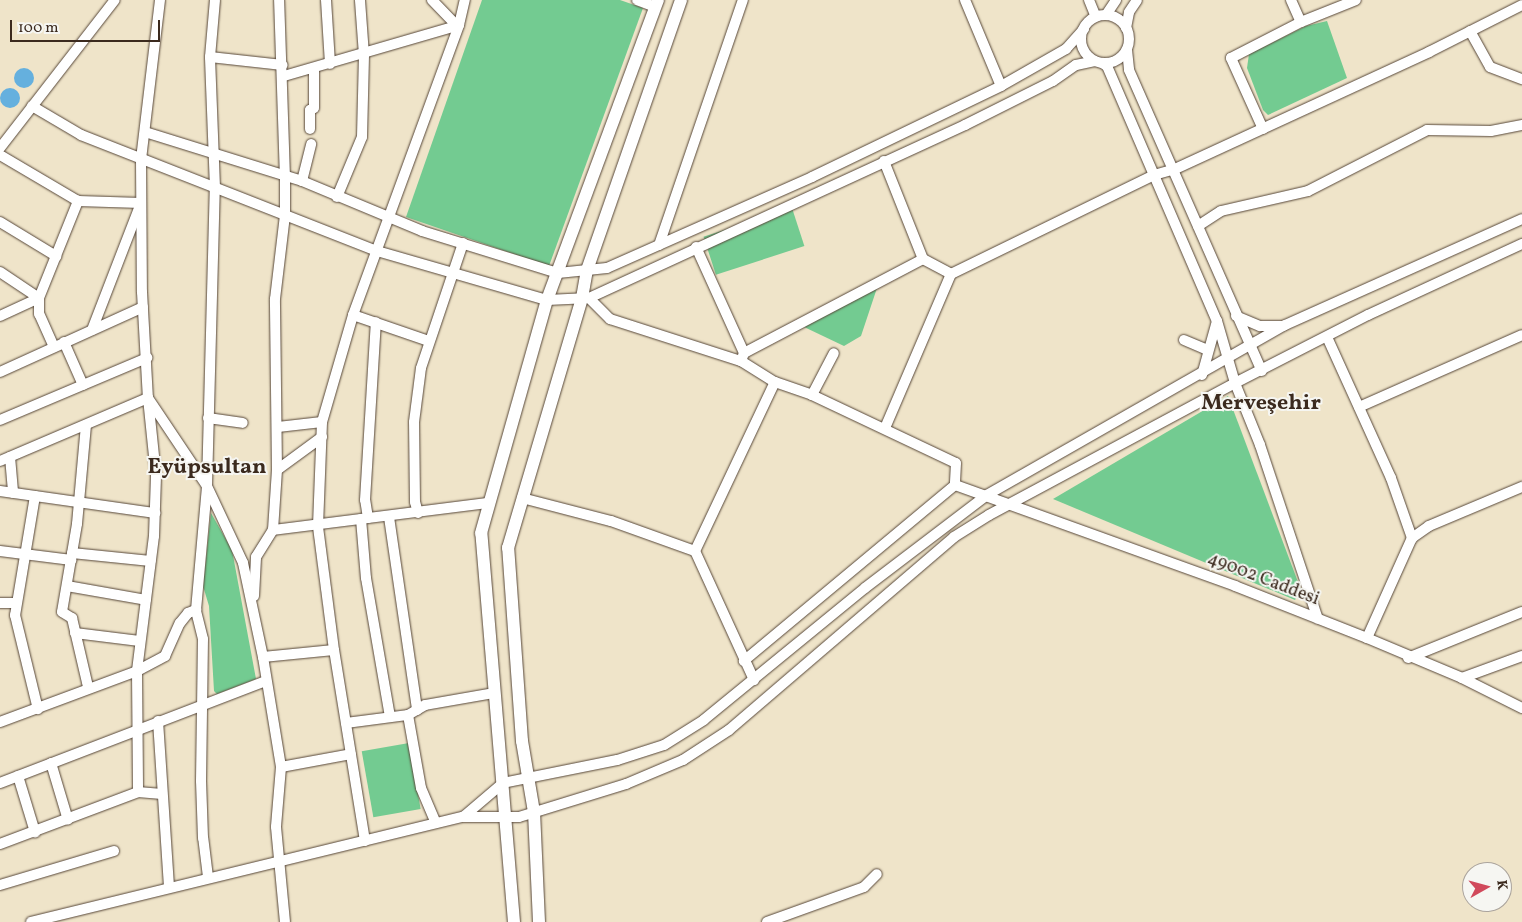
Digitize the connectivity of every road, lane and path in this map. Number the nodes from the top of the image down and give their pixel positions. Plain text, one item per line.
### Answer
1 (115, 0) edge
2 (160, 0) edge
3 (215, 0) edge
4 (279, 0) edge
5 (326, 0) edge
6 (360, 0) edge
7 (432, 0) edge
8 (465, 0) edge
9 (637, 0) edge
10 (682, 0) edge
11 (743, 0) edge
12 (965, 0) edge
13 (1089, 0) edge
14 (1116, 0) edge
15 (1137, 0) edge
16 (1291, 0) edge
17 (1356, 0) edge
18 (657, 4) edge
19 (1522, 5) edge
20 (1101, 16) junction
21 (1301, 22) junction
22 (457, 24) junction
23 (1126, 28) junction
24 (1084, 29) junction
25 (1470, 31) junction
26 (1127, 50) junction
27 (364, 55) junction
28 (210, 57) junction
29 (1098, 62) junction
30 (330, 64) junction
31 (283, 65) junction
32 (314, 68) junction
33 (284, 76) junction
34 (1522, 79) edge
35 (1001, 86) junction
36 (32, 106) junction
37 (1522, 125) edge
38 (310, 129) dead end
39 (1263, 129) junction
40 (145, 132) junction
41 (311, 144) dead end
42 (0, 148) edge
43 (0, 155) edge
44 (214, 155) junction
45 (141, 160) junction
46 (884, 161) junction
47 (1175, 169) junction
48 (1154, 175) junction
49 (285, 178) junction
50 (302, 181) junction
51 (215, 188) junction
52 (338, 197) junction
53 (78, 202) junction
54 (141, 203) junction
55 (285, 215) junction
56 (387, 218) junction
57 (1522, 219) edge
58 (0, 222) edge
59 (1198, 226) junction
60 (463, 243) junction
61 (1522, 244) edge
62 (659, 245) junction
63 (696, 247) junction
64 (377, 251) junction
65 (56, 256) junction
66 (923, 259) junction
67 (452, 270) junction
68 (587, 270) junction
69 (0, 272) edge
70 (558, 273) junction
71 (951, 274) junction
72 (39, 298) junction
73 (585, 298) junction
74 (547, 300) junction
75 (143, 307) junction
76 (353, 315) junction
77 (0, 316) edge
78 (1236, 316) junction
79 (1217, 321) junction
80 (376, 322) junction
81 (1285, 326) junction
82 (92, 330) junction
83 (1522, 335) edge
84 (1327, 337) junction
85 (1184, 340) dead end
86 (429, 341) junction
87 (59, 345) junction
88 (1250, 346) junction
89 (1208, 350) junction
90 (834, 353) dead end
91 (742, 357) junction
92 (147, 358) junction
93 (1230, 358) junction
94 (1262, 371) junction
95 (0, 372) edge
96 (1202, 374) junction
97 (774, 382) junction
98 (1235, 383) junction
99 (83, 385) junction
100 (812, 395) junction
101 (148, 398) junction
102 (1359, 407) junction
103 (208, 418) junction
104 (0, 420) edge
105 (322, 422) junction
106 (86, 424) junction
107 (243, 424) dead end
108 (278, 427) junction
109 (885, 428) junction
110 (322, 437) junction
111 (10, 457) junction
112 (0, 461) edge
113 (277, 470) junction
114 (955, 485) junction
115 (207, 486) junction
116 (1522, 487) edge
117 (0, 491) edge
118 (13, 493) junction
119 (986, 495) junction
120 (35, 496) junction
121 (522, 498) junction
122 (80, 502) junction
123 (488, 503) junction
124 (1008, 504) junction
125 (155, 513) junction
126 (418, 513) junction
127 (389, 517) junction
128 (364, 519) junction
129 (318, 526) junction
130 (273, 530) junction
131 (1412, 538) junction
132 (0, 551) edge
133 (695, 551) junction
134 (23, 554) junction
135 (72, 556) junction
136 (151, 561) junction
137 (67, 586) junction
138 (146, 600) junction
139 (0, 603) edge
140 (16, 603) junction
141 (254, 607) junction
142 (196, 610) junction
143 (1522, 612) edge
144 (1318, 619) junction
145 (74, 633) junction
146 (1367, 638) junction
147 (140, 641) junction
148 (334, 650) junction
149 (1522, 656) edge
150 (263, 657) junction
151 (1408, 658) junction
152 (744, 661) junction
153 (137, 671) junction
154 (1462, 678) junction
155 (754, 680) junction
156 (266, 681) junction
157 (88, 687) junction
158 (494, 693) junction
159 (200, 704) junction
160 (1522, 708) edge
161 (38, 709) junction
162 (412, 713) junction
163 (390, 717) junction
164 (158, 721) junction
165 (0, 722) edge
166 (346, 723) junction
167 (136, 730) junction
168 (351, 754) junction
169 (51, 762) junction
170 (281, 767) junction
171 (18, 776) junction
172 (530, 777) junction
173 (503, 782) junction
174 (0, 783) edge
175 (138, 792) junction
176 (162, 794) junction
177 (534, 812) junction
178 (463, 817) junction
179 (507, 818) junction
180 (68, 820) junction
181 (436, 824) junction
182 (35, 832) junction
183 (365, 841) junction
184 (0, 844) edge
185 (114, 851) dead end
186 (279, 861) junction
187 (877, 874) dead end
188 (208, 877) junction
189 (0, 885) edge
190 (169, 887) junction
191 (32, 922) edge
192 (284, 922) edge
193 (514, 922) edge
194 (539, 922) edge
195 (767, 922) edge

1 - 36 street
2 - 40 street
3 - 28 street
4 - 31 street
5 - 30 street
6 - 27 street
7 - 22 street
8 - 22 street
9 - 18 street
10 - 68 main road
11 - 62 street
12 - 35 street
13 - 20 street
14 - 20 street
15 - 23 street
16 - 21 street
17 - 21 street
18 - 70 main road
19 - 25 street
20 - 23 street
20 - 24 street
21 - 39 street
22 - 27 street
22 - 56 street
23 - 26 street
24 - 29 street
24 - 35 street
25 - 34 street
25 - 39 street
26 - 29 street
26 - 47 street
27 - 30 street
27 - 52 street
28 - 31 street
28 - 44 street
29 - 46 street
29 - 48 street
30 - 32 street
31 - 33 street
32 - 33 street
32 - 38 street
33 - 49 street
35 - 62 street
36 - 42 street
36 - 45 street
37 - 59 street
39 - 47 street
40 - 44 street
40 - 45 street
41 - 50 street
43 - 53 street
44 - 49 street
44 - 51 street
45 - 51 street
45 - 54 street
46 - 63 street
46 - 66 street
47 - 48 street
47 - 59 street
48 - 71 street
48 - 79 street
49 - 50 street
49 - 55 street
50 - 52 street
51 - 55 street
51 - 103 street
52 - 56 street
53 - 54 street
53 - 65 street
54 - 75 street
54 - 82 street
55 - 64 street
55 - 108 street
56 - 60 street
56 - 64 street
57 - 81 street
58 - 65 street
59 - 78 street
60 - 67 street
60 - 70 street
61 - 84 street
62 - 68 street
63 - 73 street
63 - 91 street
64 - 67 street
64 - 76 street
65 - 72 street
66 - 71 street
66 - 91 street
67 - 74 street
67 - 86 street
68 - 70 street
68 - 73 main road
69 - 72 street
70 - 74 main road
71 - 109 street
72 - 77 street
72 - 87 street
73 - 74 street
73 - 91 street
73 - 121 main road
74 - 123 main road
75 - 82 street
75 - 92 street
76 - 80 street
76 - 105 street
78 - 81 street
78 - 88 street
79 - 89 street
79 - 93 street
80 - 86 street
80 - 128 street
81 - 88 street
82 - 87 street
83 - 102 street
84 - 94 street
84 - 102 street
85 - 89 street
86 - 126 street
87 - 95 street
87 - 99 street
88 - 93 street
88 - 94 street
89 - 96 street
90 - 100 street
91 - 97 street
92 - 99 street
92 - 101 street
93 - 96 street
93 - 98 street
94 - 98 street
96 - 119 street
97 - 100 street
97 - 133 street
98 - 124 street
98 - 144 street
99 - 104 street
100 - 109 street
101 - 106 street
101 - 115 street
101 - 125 street
102 - 131 street
103 - 107 street
103 - 115 street
105 - 108 street
105 - 110 street
106 - 111 street
106 - 122 street
108 - 113 street
109 - 114 street
110 - 113 street
110 - 129 street
111 - 112 street
111 - 118 street
113 - 130 street
114 - 119 street, 49002 Caddesi
114 - 152 street
115 - 141 street
115 - 142 street
116 - 131 street
117 - 118 street
118 - 120 street
119 - 124 street, 49002 Caddesi
119 - 155 street
120 - 122 street
120 - 134 street
121 - 133 street
121 - 172 main road
122 - 125 street
122 - 135 street
123 - 126 street
123 - 158 main road
124 - 144 street, 49002 Caddesi
124 - 177 street
125 - 136 street
126 - 127 street
127 - 128 street
127 - 162 street
128 - 129 street
128 - 163 street
129 - 130 street
129 - 148 street
130 - 141 street
131 - 146 street
132 - 134 street
133 - 152 street
134 - 135 street
134 - 140 street
135 - 136 street
135 - 137 street
136 - 138 street
137 - 138 street
137 - 145 street
138 - 147 street
139 - 140 street
140 - 161 street
141 - 150 street
142 - 153 street
142 - 159 street
143 - 151 street
144 - 146 street, 49002 Caddesi
145 - 147 street
145 - 157 street
146 - 151 street, 49002 Caddesi
147 - 153 street
148 - 150 street
148 - 166 street
149 - 154 street
150 - 156 street
151 - 154 street, 49002 Caddesi
152 - 155 street
153 - 157 street
153 - 167 street
154 - 160 street, 49002 Caddesi
155 - 172 street
156 - 159 street
156 - 170 street
157 - 161 street
158 - 162 street
158 - 173 main road
159 - 164 street
159 - 188 street
161 - 165 street
162 - 163 street
162 - 181 street
163 - 166 street
164 - 167 street
164 - 176 street
166 - 168 street
167 - 169 street
167 - 175 street
168 - 170 street
168 - 183 street
169 - 171 street
169 - 180 street
170 - 186 street
171 - 174 street
171 - 182 street
172 - 173 street
172 - 177 main road
173 - 178 street
173 - 179 main road
175 - 176 street
175 - 180 street
176 - 190 street
177 - 179 street
177 - 194 main road
178 - 179 street
178 - 181 street
179 - 193 main road
180 - 182 street
181 - 183 street
182 - 184 street
183 - 186 street
185 - 189 street
186 - 188 street
186 - 192 street
187 - 195 street
188 - 190 street
190 - 191 street

